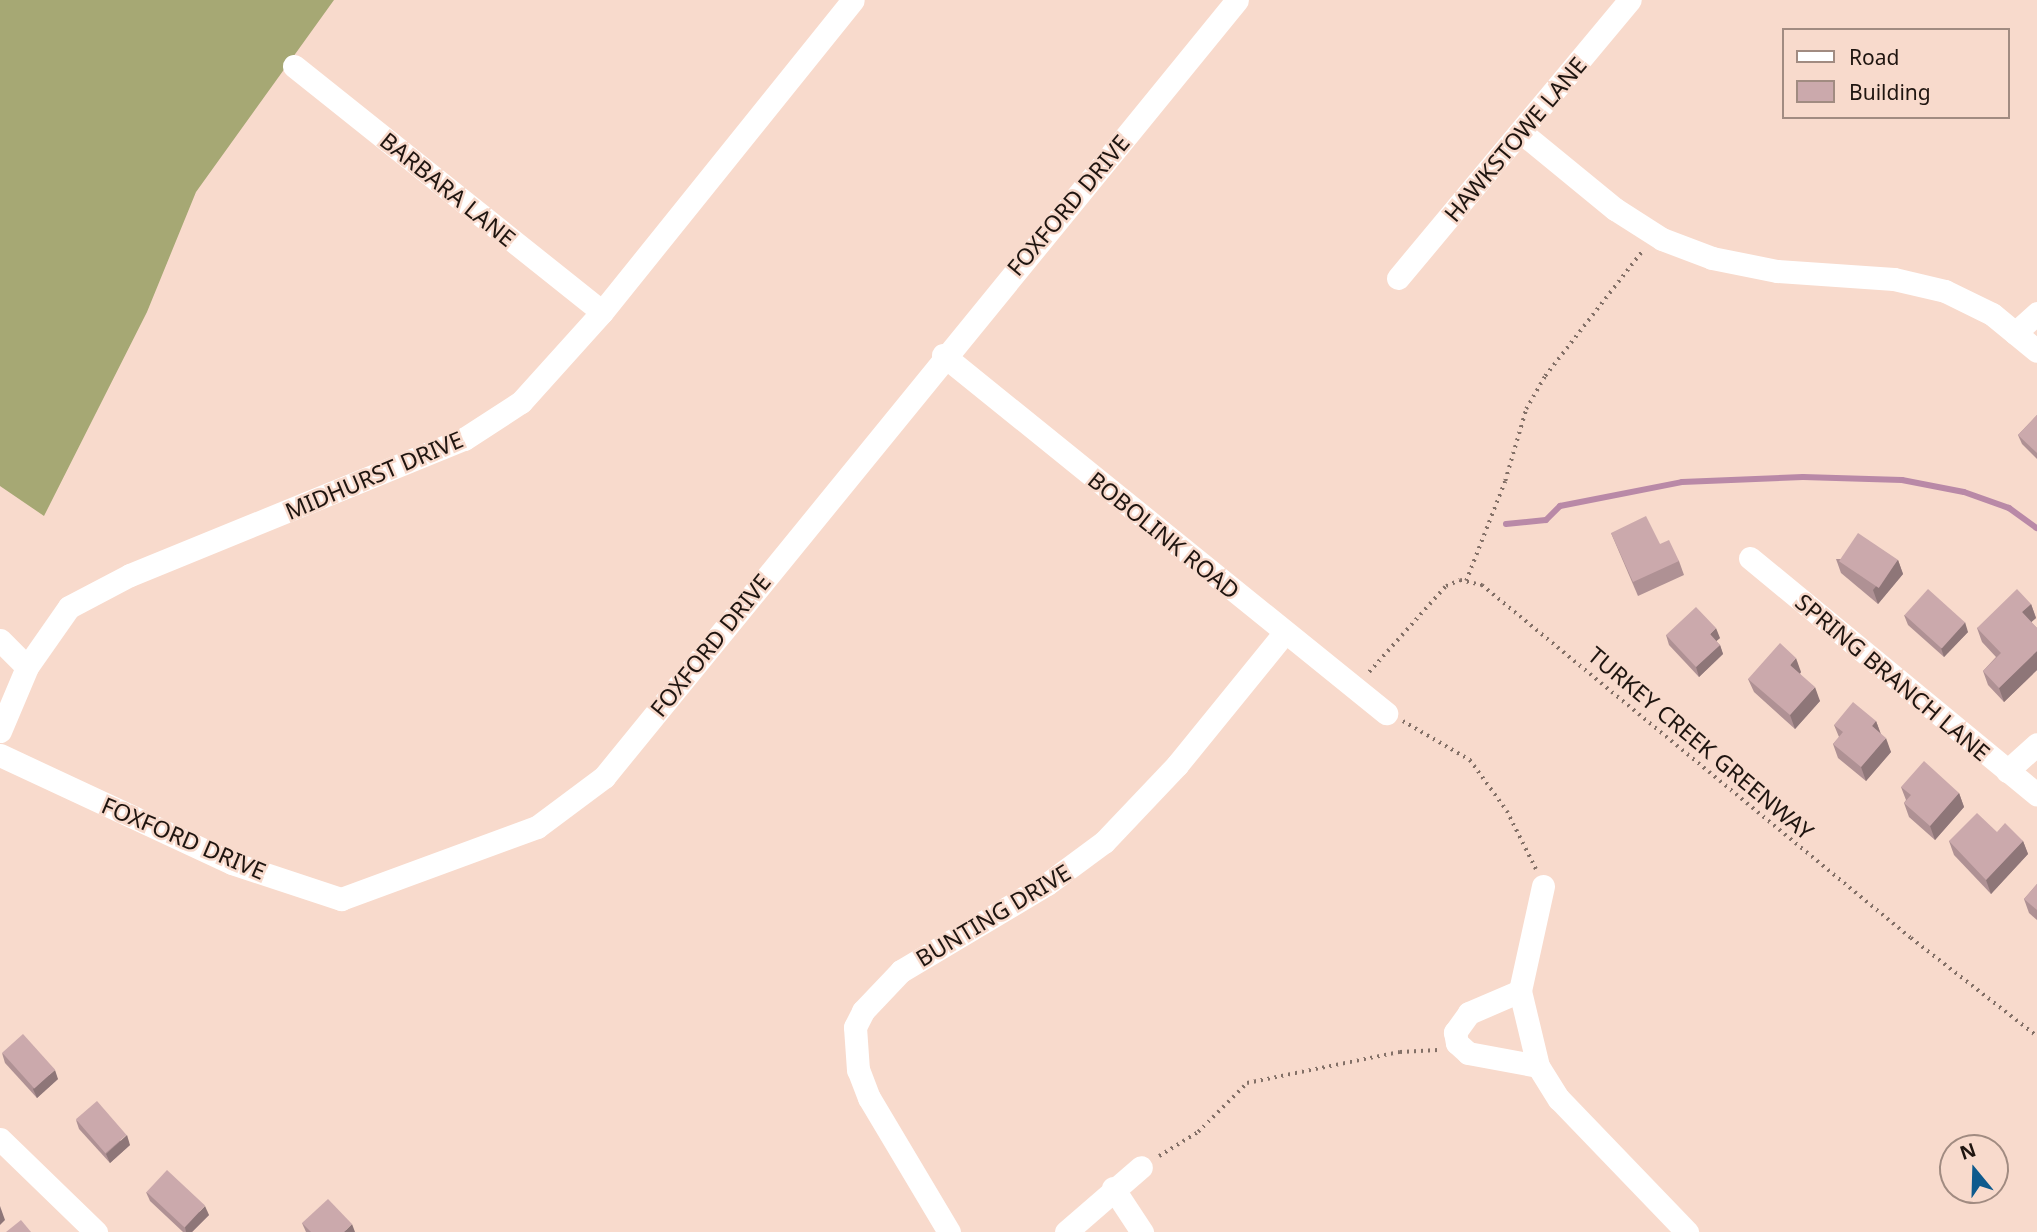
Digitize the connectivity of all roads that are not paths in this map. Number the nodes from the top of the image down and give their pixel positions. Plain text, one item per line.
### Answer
1 (853, 0) edge
2 (1237, 0) edge
3 (1630, 0) edge
4 (294, 66) dead end
5 (1522, 133) junction
6 (1398, 278) dead end
7 (602, 312) junction
8 (2037, 313) edge
9 (2015, 333) junction
10 (2037, 351) edge
11 (943, 355) junction
12 (1750, 558) dead end
13 (1284, 632) junction
14 (0, 640) edge
15 (27, 667) junction
16 (1386, 713) road end
17 (0, 731) edge
18 (2037, 744) edge
19 (0, 755) edge
20 (2007, 771) junction
21 (2037, 795) edge
22 (1543, 886) road end
23 (1520, 991) junction
24 (1538, 1066) junction
25 (0, 1139) edge
26 (1141, 1167) road end
27 (1113, 1188) junction
28 (96, 1232) edge
29 (949, 1232) edge
30 (1066, 1232) edge
31 (1142, 1232) edge
32 (1687, 1232) edge

1 - 7 street, MIDHURST DRIVE
2 - 11 street, FOXFORD DRIVE
3 - 5 street, HAWKSTOWE LANE
4 - 7 street, BARBARA LANE
5 - 6 street, HAWKSTOWE LANE
5 - 9 street
7 - 15 street, MIDHURST DRIVE
8 - 9 street
9 - 10 street
11 - 13 street, BOBOLINK ROAD
11 - 19 street, FOXFORD DRIVE
12 - 20 street, SPRING BRANCH LANE
13 - 16 street, BOBOLINK ROAD
13 - 29 street, BUNTING DRIVE
14 - 15 street
15 - 17 street, MIDHURST DRIVE
18 - 20 street
20 - 21 street, SPRING BRANCH LANE
22 - 23 street
23 - 24 street
23 - 24 street
24 - 32 street
25 - 28 street
26 - 27 street
27 - 30 street
27 - 31 street

